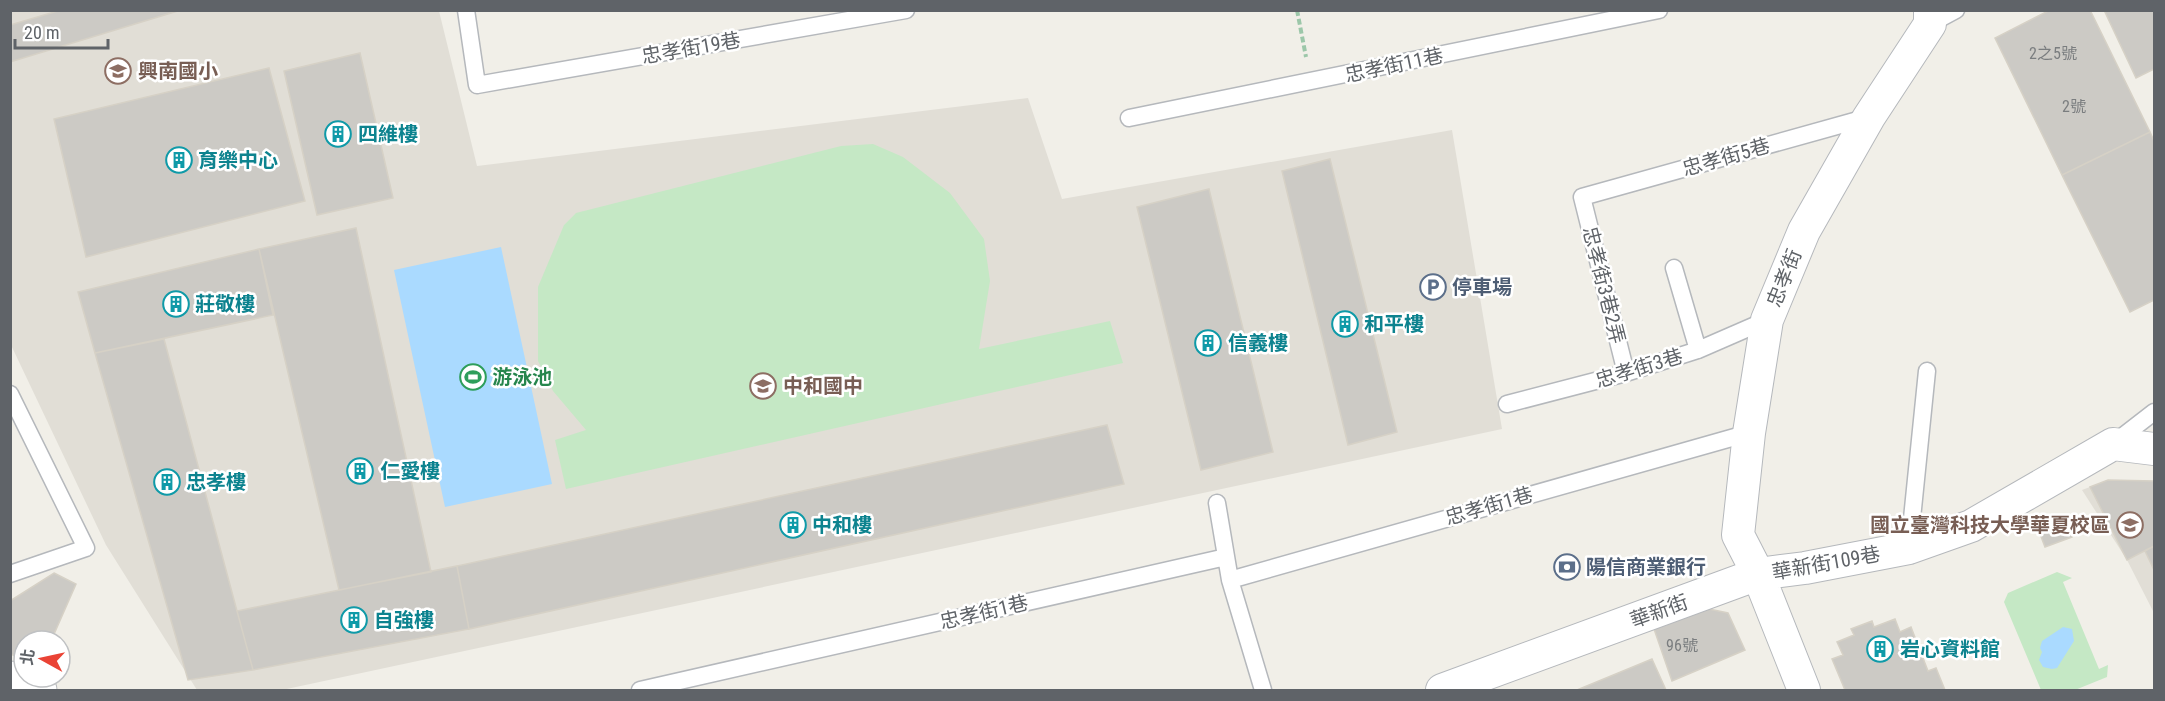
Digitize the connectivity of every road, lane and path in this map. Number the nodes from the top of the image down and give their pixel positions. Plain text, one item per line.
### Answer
1 (466, 10) edge
2 (906, 10) edge
3 (1297, 10) edge
4 (1659, 10) edge
5 (1939, 15) edge
6 (1311, 81) junction
7 (1869, 117) junction
8 (1129, 118) dead end
9 (1582, 197) joint
10 (1674, 268) dead end
11 (1767, 320) junction
12 (1698, 350) junction
13 (1927, 371) dead end
14 (1626, 373) junction
15 (10, 394) edge
16 (1507, 404) dead end
17 (2154, 412) edge
18 (1749, 433) junction
19 (2113, 444) junction
20 (2154, 448) edge
21 (1217, 503) dead end
22 (1909, 548) junction
23 (1226, 557) junction
24 (10, 574) edge
25 (1758, 574) junction
26 (1230, 580) junction
27 (10, 678) edge
28 (40, 690) edge
29 (640, 690) edge
30 (1263, 690) edge
31 (1442, 690) edge
32 (1804, 690) edge

1 - 2 lane, 忠孝街19巷
3 - 6 path
4 - 6 lane, 忠孝街11巷
5 - 7 street, 忠孝街
6 - 8 lane, 忠孝街11巷
7 - 9 lane, 忠孝街5巷
7 - 11 street, 忠孝街
9 - 14 lane, 忠孝街3巷2弄
10 - 12 lane
11 - 12 lane, 忠孝街3巷
11 - 18 street, 忠孝街
12 - 14 lane, 忠孝街3巷
13 - 22 lane
14 - 16 lane, 忠孝街3巷
15 - 24 lane
17 - 19 lane
18 - 25 street, 忠孝街
18 - 26 lane, 忠孝街1巷
19 - 20 street
19 - 22 street, 華新街109巷
21 - 23 lane
22 - 25 street, 華新街109巷
23 - 26 lane
23 - 29 lane, 忠孝街1巷
25 - 31 street, 華新街
25 - 32 street
26 - 30 lane
27 - 28 street

